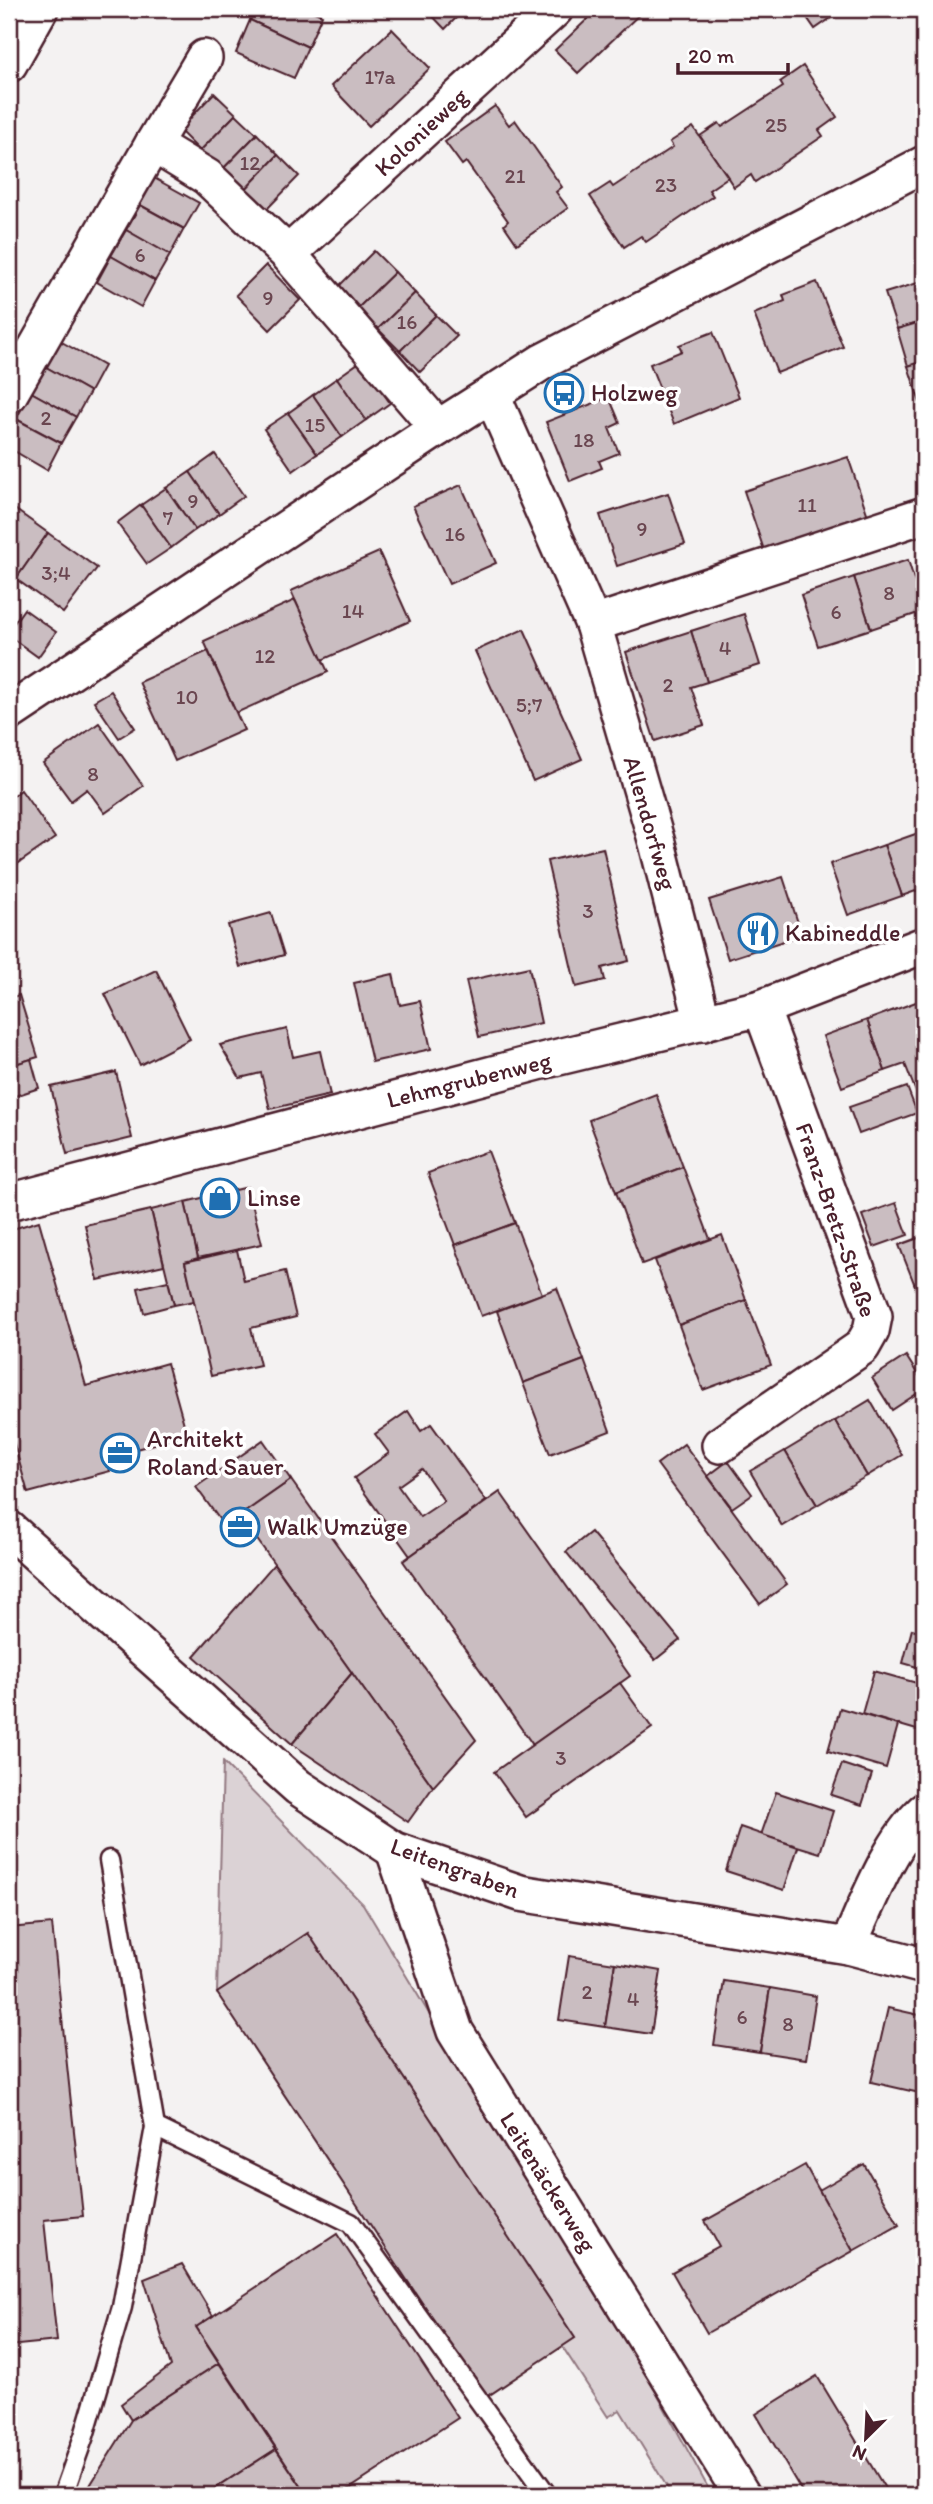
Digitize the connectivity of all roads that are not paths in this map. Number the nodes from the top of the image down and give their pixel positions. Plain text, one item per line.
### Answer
1 (40, 9) edge
2 (555, 9) edge
3 (204, 58) dead end
4 (9, 64) edge
5 (153, 144) junction
6 (924, 164) edge
7 (288, 254) junction
8 (9, 395) edge
9 (492, 395) junction
10 (438, 428) junction
11 (924, 515) edge
12 (593, 624) junction
13 (9, 713) edge
14 (924, 945) edge
15 (761, 1008) junction
16 (704, 1023) junction
17 (9, 1202) edge
18 (720, 1445) dead end
19 (9, 1529) edge
20 (924, 1811) edge
21 (394, 1850) junction
22 (109, 1860) dead end
23 (848, 1946) junction
24 (924, 1966) edge
25 (155, 2126) junction
26 (63, 2495) edge
27 (547, 2495) edge
28 (742, 2495) edge

1 - 4 street
2 - 7 street, Kolonieweg
3 - 5 street
5 - 7 street
5 - 8 street
6 - 9 street
7 - 10 street
9 - 10 street
9 - 12 street, Allendorfweg
10 - 13 street
11 - 12 street
12 - 16 street, Allendorfweg
14 - 15 street, Lehmgrubenweg
15 - 16 street, Lehmgrubenweg
15 - 18 street, Franz-Bretz-Straße
16 - 17 street, Lehmgrubenweg
19 - 21 street, Leitengraben
20 - 23 street
21 - 23 street, Leitengraben
21 - 28 street, Leitenäckerweg
22 - 25 lane
23 - 24 street, Leitengraben
25 - 26 lane
25 - 27 lane

